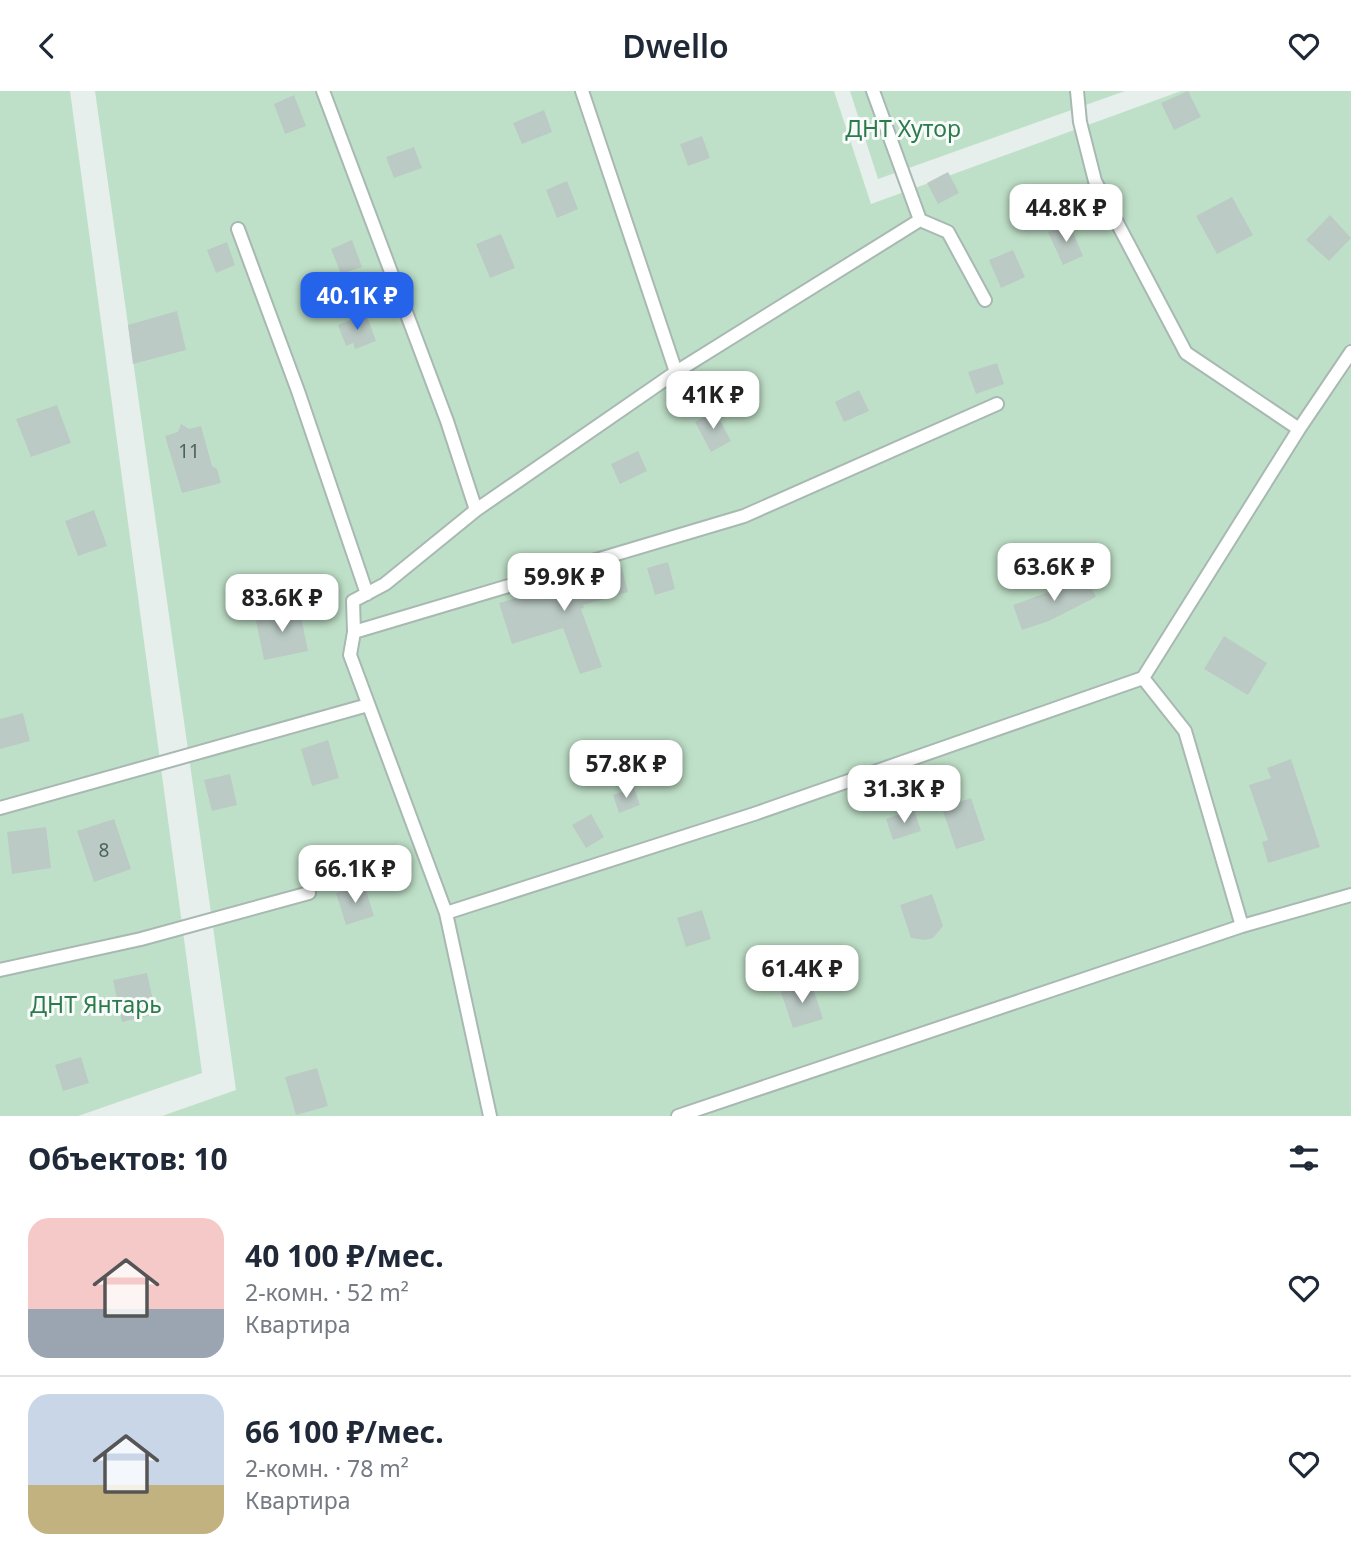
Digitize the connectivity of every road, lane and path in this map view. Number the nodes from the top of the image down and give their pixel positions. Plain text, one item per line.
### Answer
1 (323, 91) edge
2 (582, 91) edge
3 (873, 91) edge
4 (1077, 91) edge
5 (920, 220) junction
6 (238, 229) dead end
7 (985, 300) dead end
8 (1351, 352) edge
9 (676, 372) junction
10 (997, 404) dead end
11 (1299, 429) junction
12 (476, 510) junction
13 (367, 594) junction
14 (354, 632) junction
15 (1143, 678) junction
16 (368, 705) junction
17 (0, 808) edge
18 (309, 893) dead end
19 (1351, 895) edge
20 (446, 913) junction
21 (1242, 926) junction
22 (0, 970) edge
23 (490, 1116) edge
24 (678, 1116) edge

1 - 12 lane
2 - 9 lane
3 - 5 lane
4 - 11 lane
5 - 7 lane
5 - 9 lane
6 - 13 lane
8 - 11 lane
9 - 12 lane
10 - 14 lane
11 - 15 lane
12 - 13 lane
13 - 14 lane
14 - 16 lane
15 - 20 lane
15 - 21 lane
16 - 17 lane
16 - 20 lane
18 - 22 lane
19 - 21 lane
20 - 23 lane
21 - 24 lane

